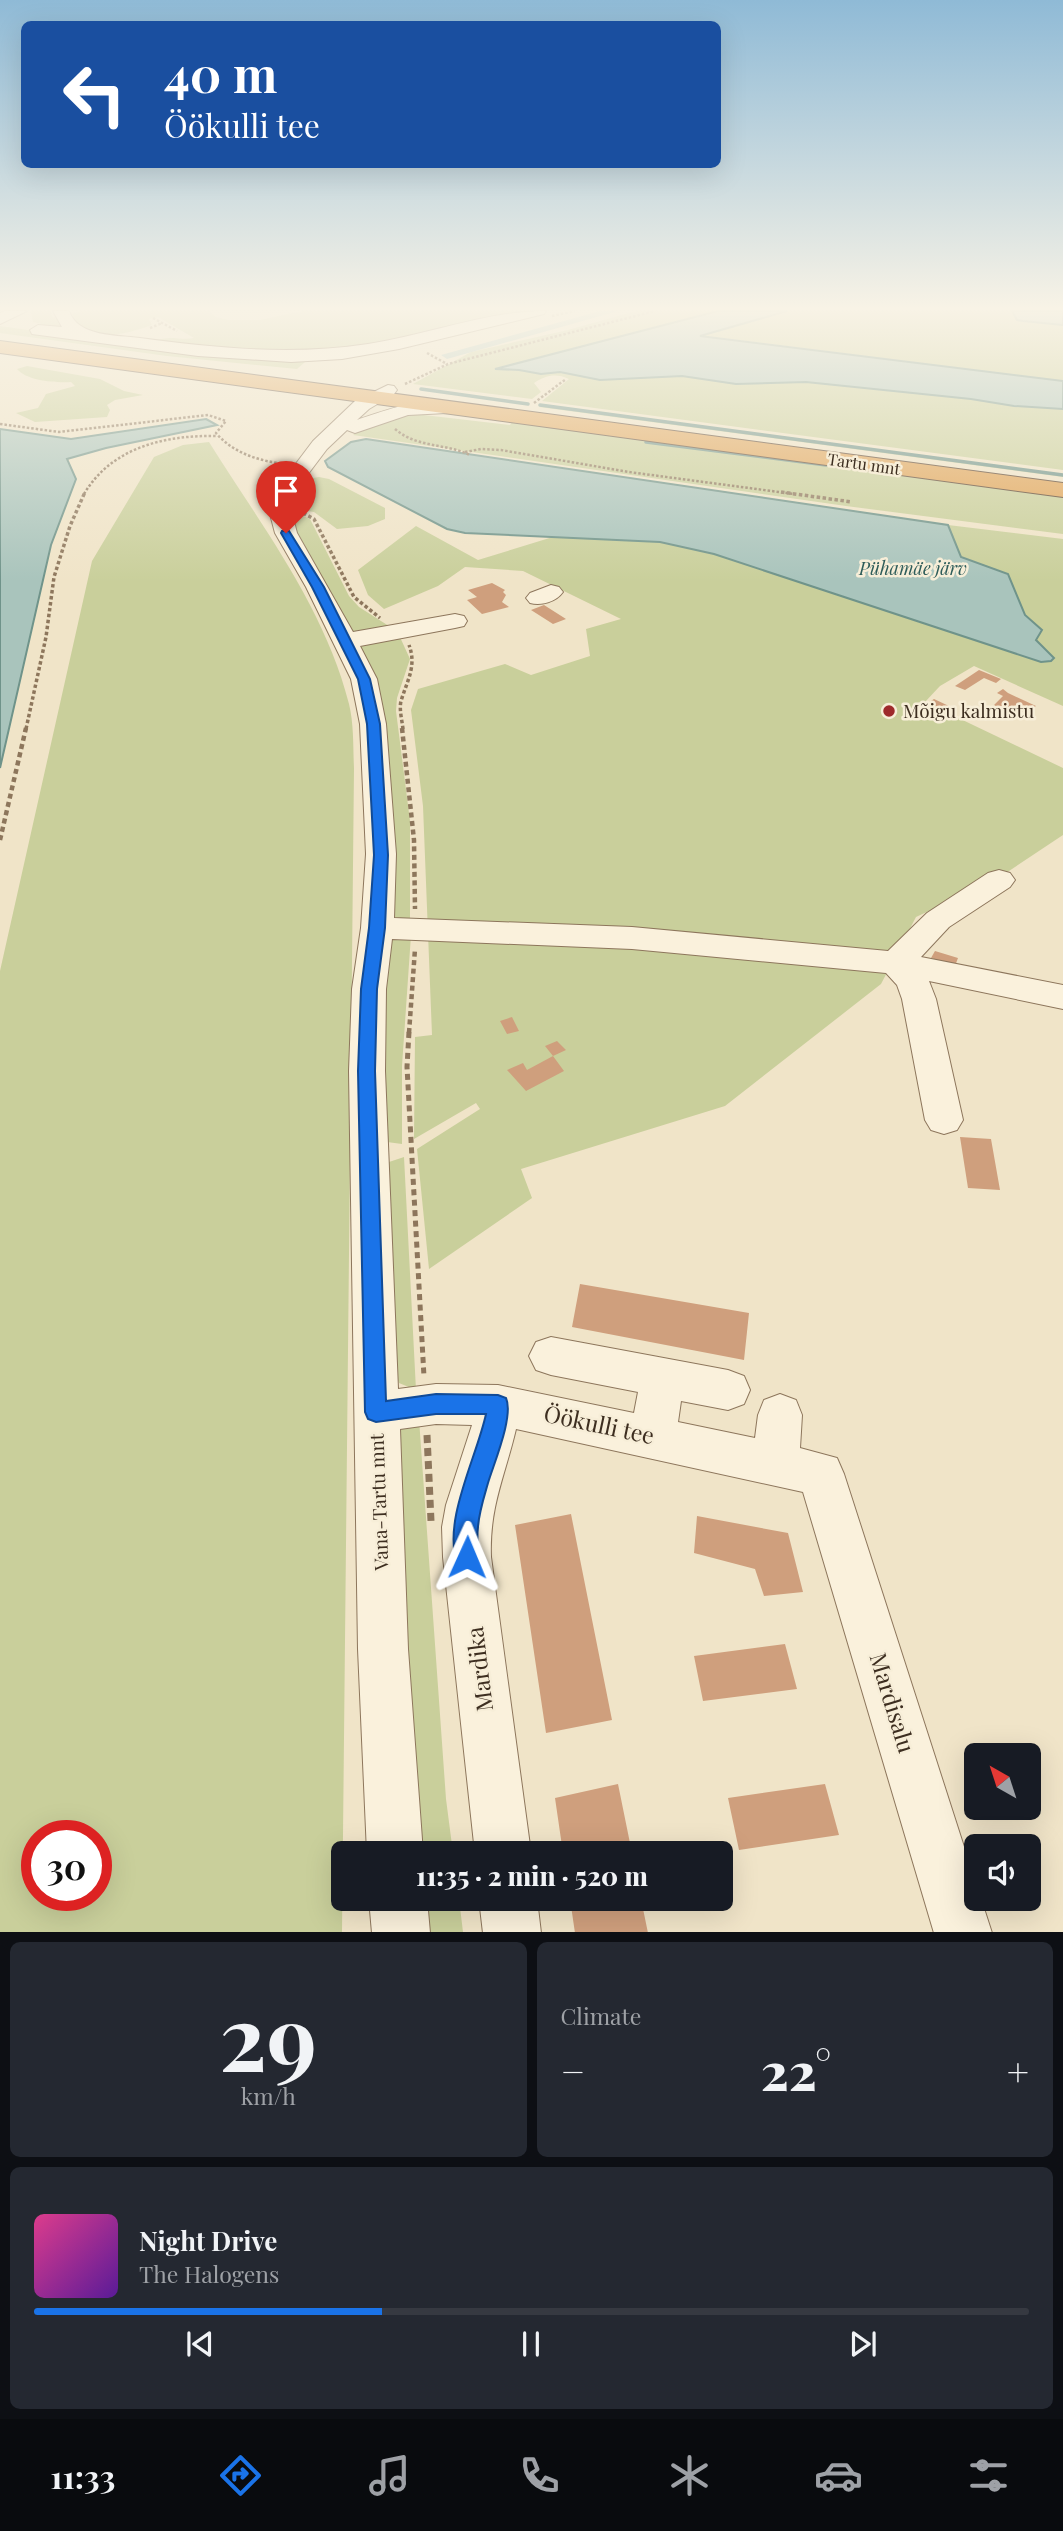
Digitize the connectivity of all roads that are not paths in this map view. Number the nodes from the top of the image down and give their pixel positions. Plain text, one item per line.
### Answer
1 (333, 401) edge
2 (375, 401) edge
3 (415, 401) edge
4 (446, 401) edge
5 (447, 407) junction
6 (347, 426) junction
7 (1063, 480) edge
8 (1063, 490) edge
9 (455, 621) dead end
10 (346, 641) junction
11 (999, 880) dead end
12 (377, 928) junction
13 (896, 963) junction
14 (1063, 997) edge
15 (944, 1120) dead end
16 (551, 1356) dead end
17 (663, 1377) junction
18 (729, 1390) dead end
19 (498, 1405) junction
20 (376, 1412) junction
21 (780, 1415) dead end
22 (653, 1436) junction
23 (798, 1469) junction
24 (393, 1841) edge
25 (502, 1841) edge
26 (399, 1911) edge
27 (510, 1911) edge
28 (401, 1932) edge
29 (513, 1932) edge
30 (963, 1932) edge

1 - 6 street
2 - 6 street, Vana-Tartu mnt
3 - 5 highway, Tartu mnt
4 - 7 highway, Tartu mnt
5 - 6 street
5 - 8 highway, Tartu mnt
6 - 10 street, Vana-Tartu mnt
9 - 10 street
10 - 12 street, Vana-Tartu mnt
11 - 13 street
12 - 13 street
12 - 20 street, Vana-Tartu mnt
13 - 14 street
13 - 15 street
16 - 17 street
17 - 18 street
17 - 22 street
19 - 20 street, Öökulli tee
19 - 22 street, Öökulli tee
19 - 25 street, Mardika
20 - 24 street, Vana-Tartu mnt
21 - 23 street
22 - 23 street, Öökulli tee
23 - 30 street, Mardisalu
26 - 28 street
27 - 29 street

